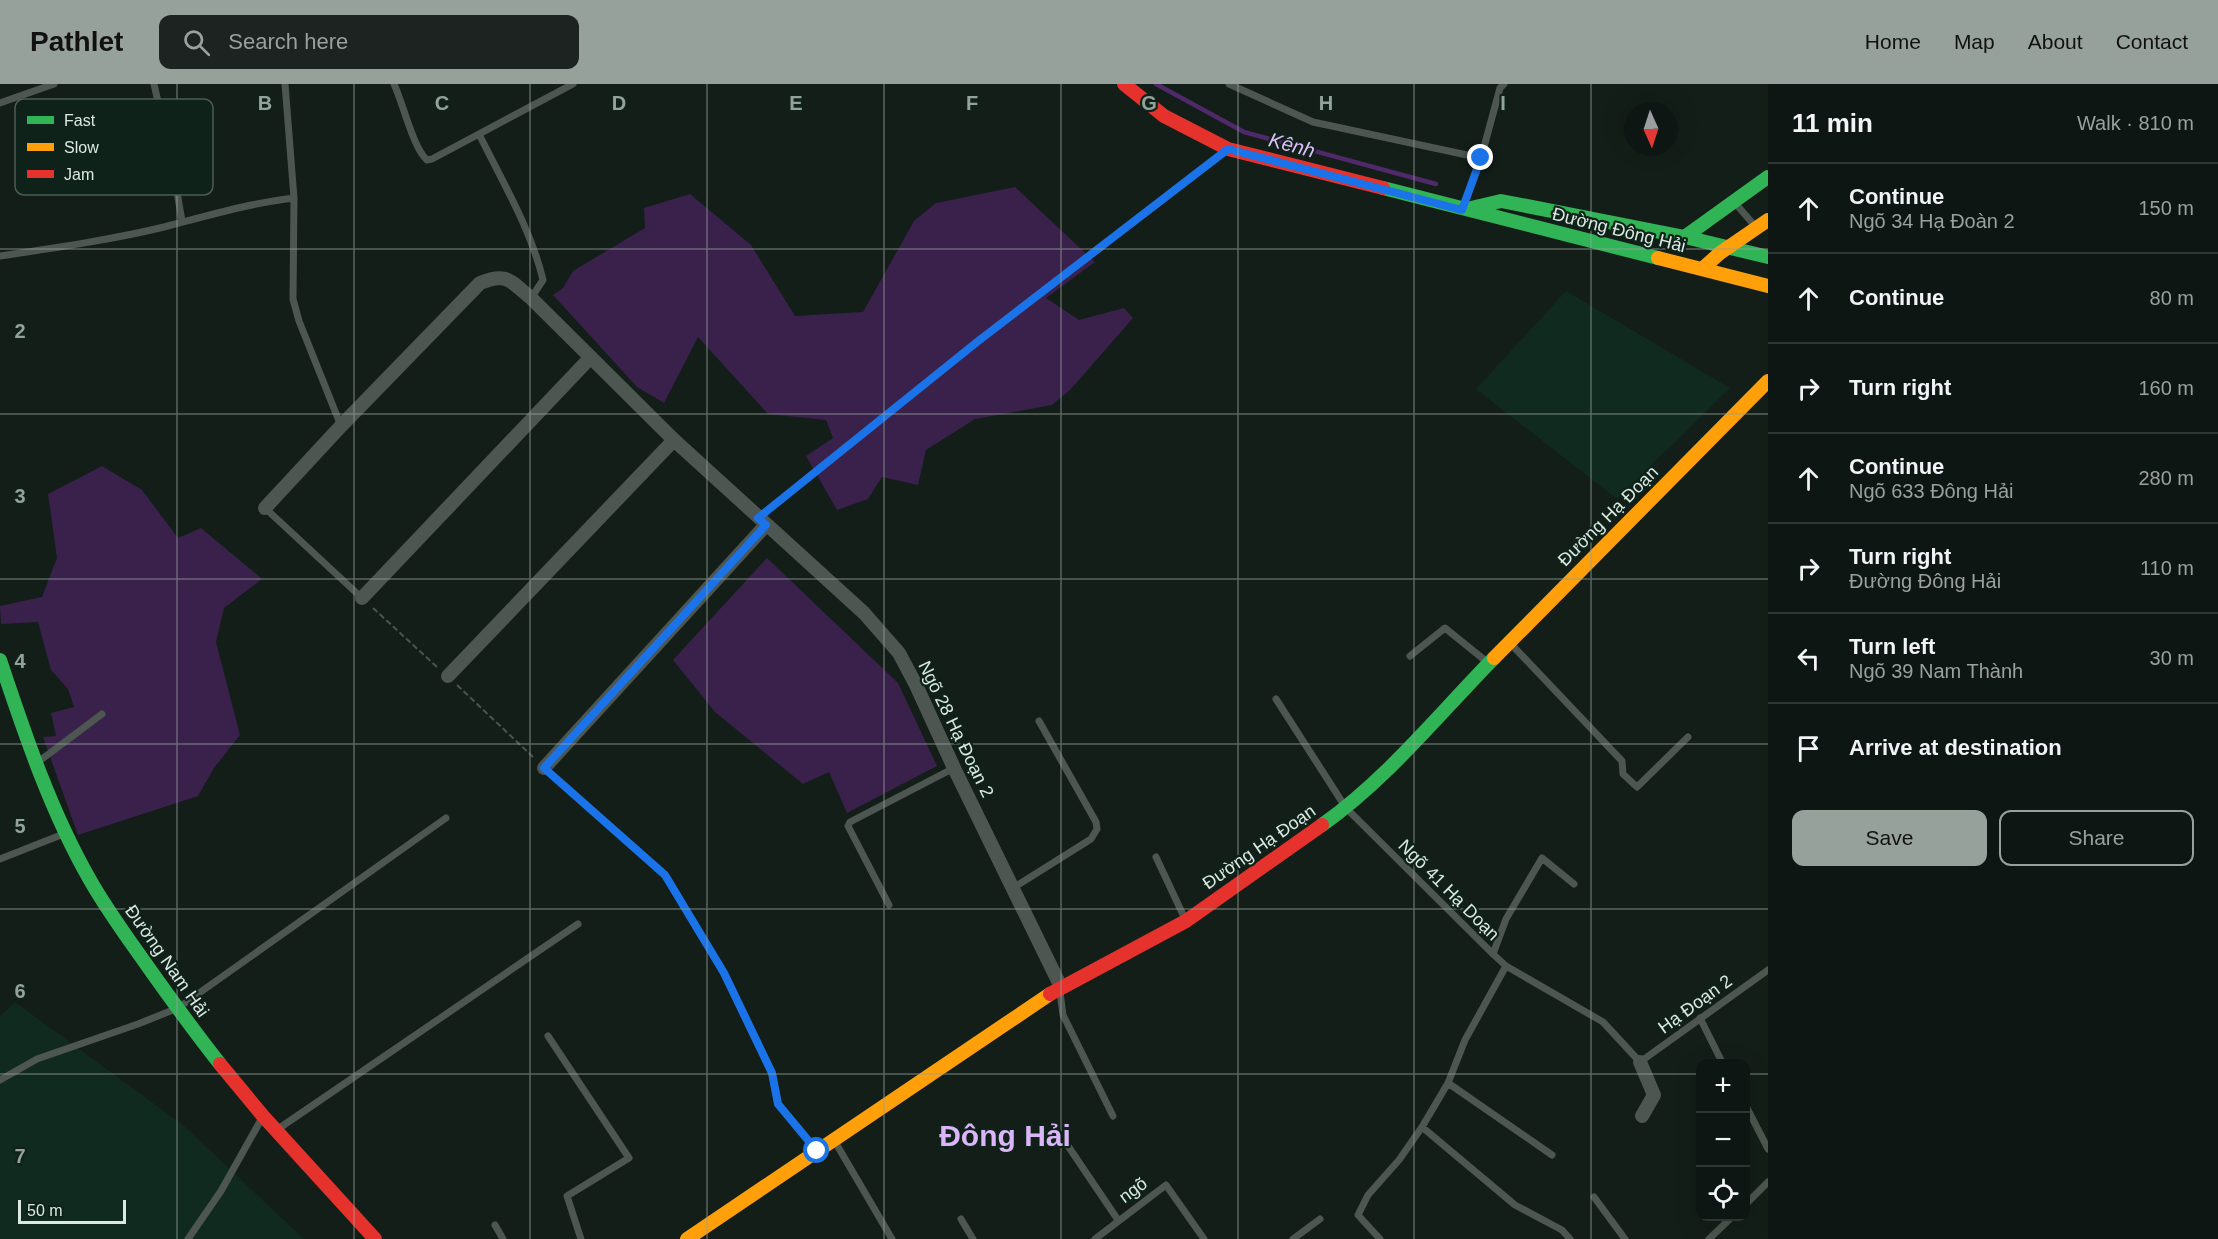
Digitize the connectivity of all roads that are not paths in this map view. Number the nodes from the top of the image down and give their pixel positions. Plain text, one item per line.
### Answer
1 (54, 84) edge
2 (154, 84) edge
3 (285, 84) edge
4 (394, 84) edge
5 (573, 84) edge
6 (1124, 84) edge
7 (1229, 84) edge
8 (1504, 84) edge
9 (157, 99) edge
10 (0, 103) edge
11 (479, 134) junction
12 (1228, 149) junction
13 (1481, 158) junction
14 (1768, 177) edge
15 (178, 195) edge
16 (294, 198) junction
17 (1734, 202) junction
18 (1462, 210) junction
19 (1768, 220) edge
20 (182, 221) junction
21 (1756, 228) junction
22 (1685, 237) junction
23 (1728, 248) junction
24 (0, 256) edge
25 (1768, 257) edge
26 (1666, 260) junction
27 (1702, 269) junction
28 (1768, 286) edge
29 (531, 298) junction
30 (590, 358) junction
31 (1768, 381) edge
32 (341, 426) junction
33 (674, 440) junction
34 (266, 508) joint
35 (762, 521) junction
36 (362, 598) joint
37 (1509, 642) junction
38 (1410, 656) dead end
39 (0, 660) edge
40 (1489, 663) junction
41 (448, 676) road end
42 (5, 692) edge
43 (1276, 699) dead end
44 (102, 714) dead end
45 (1039, 721) dead end
46 (1688, 737) dead end
47 (36, 764) junction
48 (544, 768) road end
49 (954, 768) junction
50 (1346, 808) junction
51 (446, 818) dead end
52 (66, 833) junction
53 (1156, 857) dead end
54 (0, 859) edge
55 (665, 875) road end
56 (1574, 884) dead end
57 (1012, 888) junction
58 (889, 905) dead end
59 (1186, 921) junction
60 (578, 924) dead end
61 (1493, 954) junction
62 (1506, 966) junction
63 (1768, 970) edge
64 (1061, 987) junction
65 (178, 1008) junction
66 (1700, 1018) junction
67 (548, 1036) dead end
68 (1720, 1059) edge
69 (1640, 1062) junction
70 (0, 1080) edge
71 (1448, 1083) junction
72 (1750, 1113) edge
73 (263, 1116) junction
74 (1113, 1116) dead end
75 (1642, 1116) dead end
76 (1422, 1127) junction
77 (276, 1131) junction
78 (834, 1140) junction
79 (1066, 1143) dead end
80 (1768, 1149) edge
81 (817, 1151) junction
82 (1552, 1155) dead end
83 (1768, 1182) edge
84 (1594, 1197) dead end
85 (1750, 1200) edge
86 (1320, 1219) dead end
87 (961, 1220) dead end
88 (1118, 1220) junction
89 (1728, 1221) edge
90 (495, 1225) dead end
91 (188, 1239) edge
92 (375, 1239) edge
93 (503, 1239) edge
94 (581, 1239) edge
95 (687, 1239) edge
96 (892, 1239) edge
97 (973, 1239) edge
98 (1095, 1239) edge
99 (1204, 1239) edge
100 (1293, 1239) edge
101 (1380, 1239) edge
102 (1570, 1239) edge
103 (1625, 1239) edge
104 (1709, 1239) edge

1 - 10 lane
2 - 9 lane
3 - 16 lane
4 - 11 lane
5 - 11 lane
6 - 12 main road, Đường Đông Hải
7 - 13 lane
8 - 13 lane
11 - 29 lane
12 - 18 main road, Đường Đông Hải
12 - 35 lane
13 - 18 lane
14 - 17 main road
15 - 20 lane
16 - 20 lane
16 - 32 lane
17 - 21 lane
17 - 22 main road
18 - 22 main road, Đường Đông Hải
18 - 26 main road, Đường Đông Hải
19 - 21 main road
20 - 24 lane
21 - 23 main road
22 - 23 main road, Đường Đông Hải
22 - 26 main road
23 - 25 main road, Đường Đông Hải
23 - 27 main road
26 - 27 main road, Đường Đông Hải
27 - 28 main road, Đường Đông Hải
29 - 30 street, Ngõ 28 Hạ Đoạn 2
29 - 32 street, Ngõ 28 Hạ Đoạn 2
30 - 33 street, Ngõ 28 Hạ Đoạn 2
30 - 36 street
31 - 37 main road, Đường Hạ Đoạn
32 - 34 street
33 - 35 street, Ngõ 28 Hạ Đoạn 2
33 - 41 street
34 - 36 lane
35 - 48 street
35 - 49 street, Ngõ 28 Hạ Đoạn 2
37 - 40 main road, Đường Hạ Đoạn
37 - 46 lane
38 - 40 lane
39 - 42 main road, Đường Nam Hải
40 - 50 main road, Đường Hạ Đoạn
42 - 47 main road, Đường Nam Hải
43 - 50 lane, Ngõ 41 Hạ Doạn
44 - 47 lane
45 - 57 lane
47 - 52 main road, Đường Nam Hải
49 - 57 street, Ngõ 28 Hạ Đoạn 2
49 - 58 lane
50 - 59 main road, Đường Hạ Đoạn
50 - 61 lane, Ngõ 41 Hạ Doạn
51 - 65 lane
52 - 54 lane
52 - 65 main road, Đường Nam Hải
53 - 59 lane
55 - 81 lane
56 - 61 lane
57 - 64 street, Ngõ 28 Hạ Đoạn 2
59 - 64 main road, Đường Hạ Đoạn
60 - 77 lane
61 - 62 lane, Ngõ 41 Hạ Doạn
62 - 69 lane, Ngõ 41 Hạ Doạn
62 - 71 lane
63 - 66 lane, Hạ Đoạn 2
64 - 74 lane
64 - 78 main road, Đường Hạ Đoạn
65 - 70 lane
65 - 73 main road, Đường Nam Hải
66 - 68 lane
66 - 69 lane, Hạ Đoạn 2
67 - 94 lane
69 - 75 street
71 - 76 lane
71 - 82 lane
72 - 80 lane
73 - 77 main road, Đường Nam Hải
73 - 91 lane
76 - 101 lane
76 - 102 lane
77 - 92 main road, Đường Nam Hải
78 - 81 main road, Đường Hạ Đoạn
78 - 96 lane
79 - 88 lane
81 - 95 main road, Đường Hạ Đoạn
83 - 85 lane
84 - 103 lane
86 - 100 lane
87 - 97 lane
88 - 98 lane, ngõ
88 - 99 lane, ngõ
89 - 104 lane
90 - 93 lane

